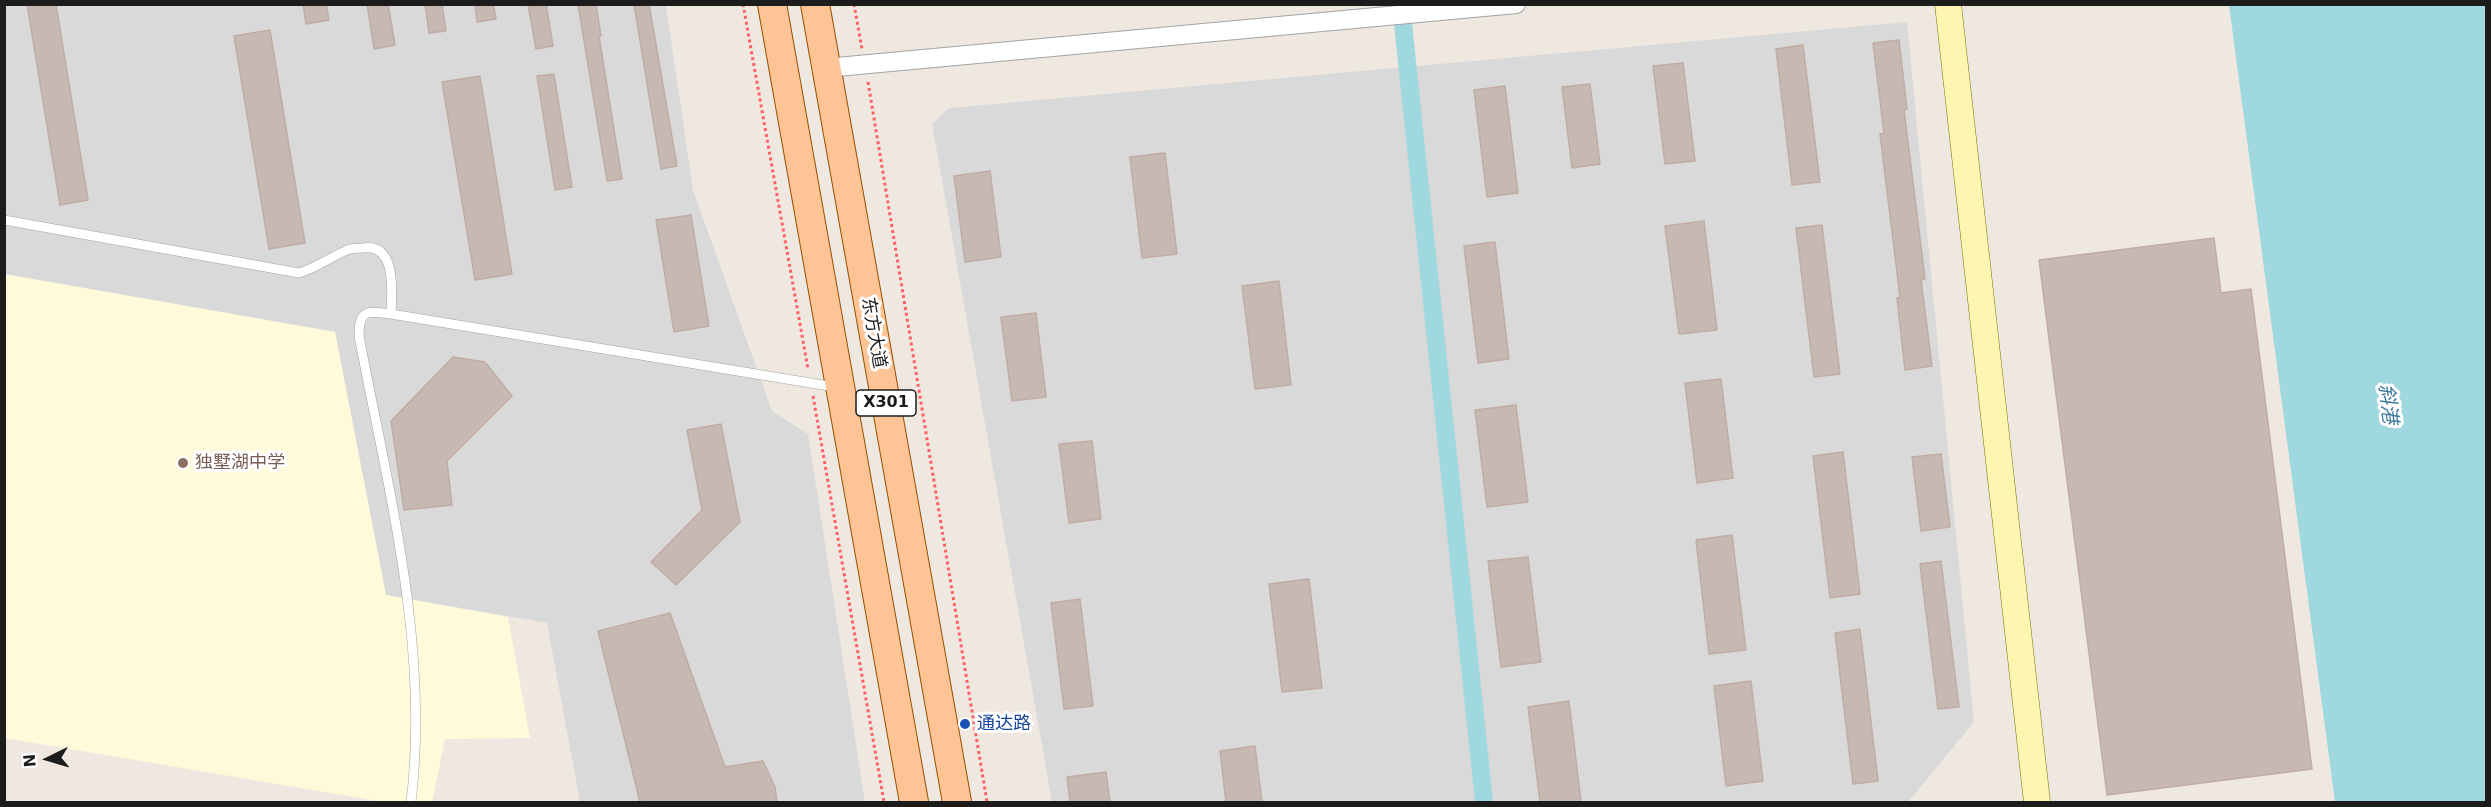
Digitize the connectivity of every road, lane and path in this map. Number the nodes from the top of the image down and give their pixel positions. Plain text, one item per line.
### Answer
1 (743, 4) edge
2 (772, 4) edge
3 (815, 4) edge
4 (854, 4) edge
5 (1516, 4) edge
6 (1948, 4) edge
7 (864, 59) dead end
8 (826, 68) junction
9 (868, 81) dead end
10 (4, 220) edge
11 (392, 314) junction
12 (810, 382) junction
13 (840, 388) junction
14 (411, 802) edge
15 (884, 802) edge
16 (914, 802) edge
17 (957, 802) edge
18 (987, 802) edge
19 (2037, 802) edge

1 - 12 path
2 - 13 main road, X301
3 - 8 main road, 东方大道 / X301
4 - 7 path
5 - 8 street
6 - 19 street
8 - 17 main road, 东方大道 / X301
9 - 18 path
10 - 11 lane
11 - 12 lane
11 - 14 lane
12 - 13 lane
12 - 15 path
13 - 16 main road, X301

